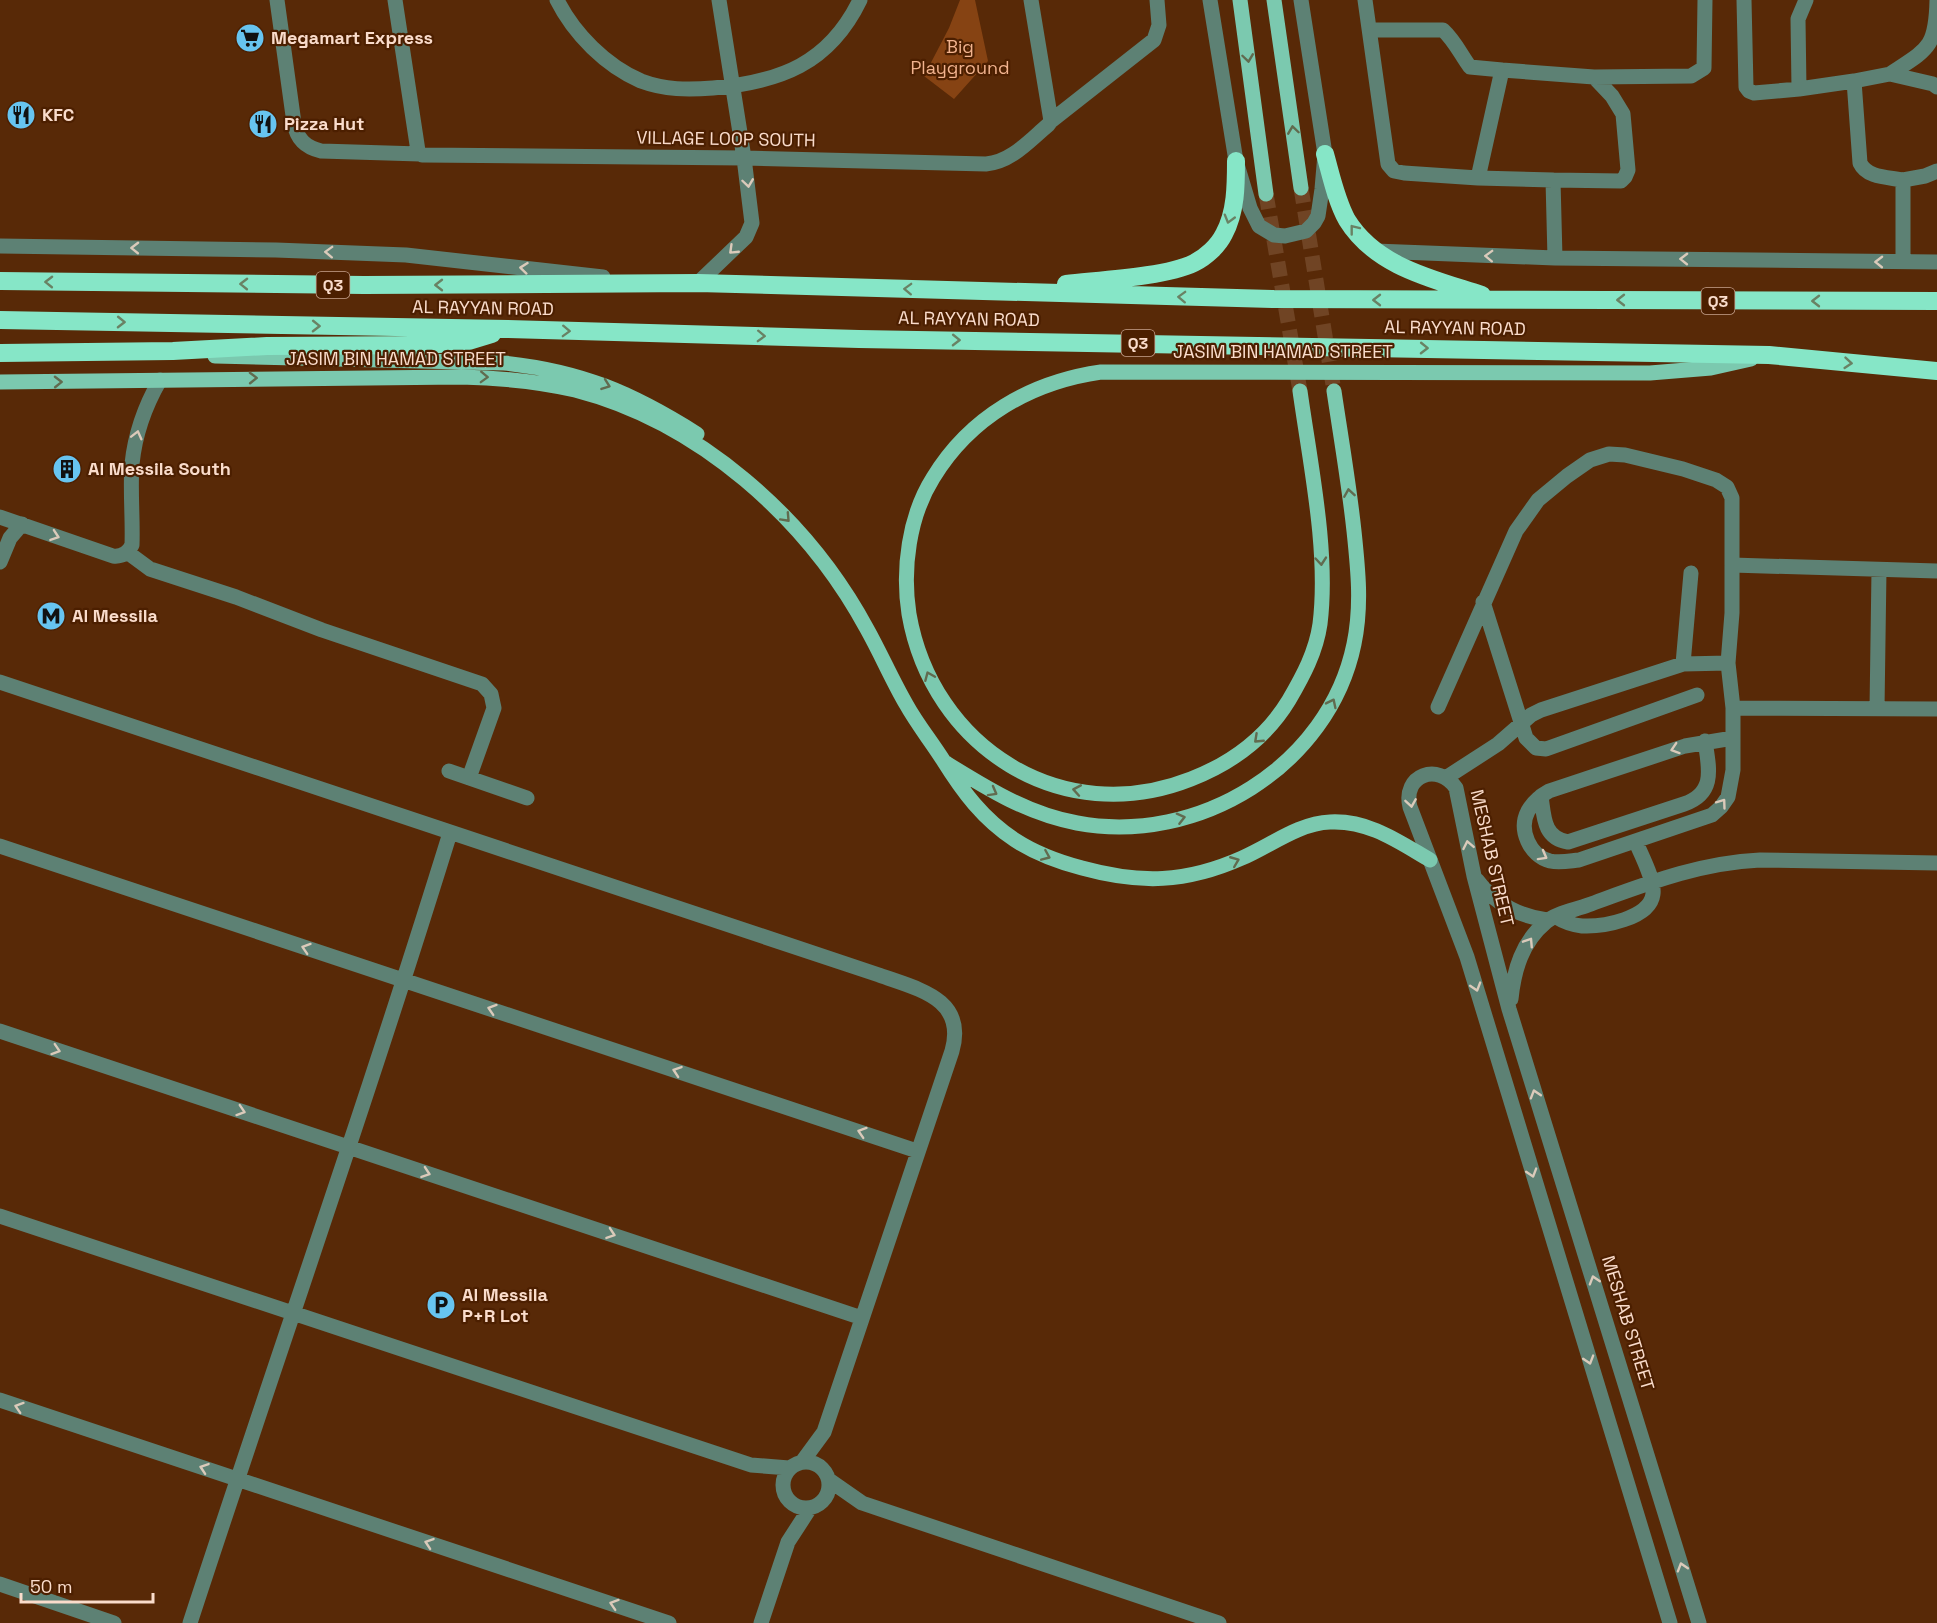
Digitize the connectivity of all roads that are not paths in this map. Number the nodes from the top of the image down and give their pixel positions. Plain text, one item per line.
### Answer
1 (276, 0) edge
2 (395, 0) edge
3 (557, 0) edge
4 (719, 0) edge
5 (860, 0) edge
6 (1031, 0) edge
7 (1157, 0) edge
8 (1210, 0) edge
9 (1240, 0) edge
10 (1274, 0) edge
11 (1301, 0) edge
12 (1365, 0) edge
13 (1705, 0) edge
14 (1744, 0) edge
15 (1806, 0) edge
16 (1937, 0) edge
17 (1370, 30) junction
18 (1502, 70) junction
19 (1890, 74) junction
20 (1594, 77) junction
21 (1854, 81) junction
22 (731, 86) junction
23 (1937, 87) edge
24 (1799, 89) junction
25 (1051, 121) junction
26 (420, 154) junction
27 (1325, 154) junction
28 (744, 158) junction
29 (1236, 161) junction
30 (1937, 171) edge
31 (1478, 178) junction
32 (1553, 180) junction
33 (1903, 180) junction
34 (1301, 188) tunnel mouth
35 (1266, 194) tunnel mouth
36 (0, 246) edge
37 (1375, 251) junction
38 (1555, 258) junction
39 (1903, 262) junction
40 (1937, 262) edge
41 (0, 281) edge
42 (698, 283) junction
43 (665, 284) junction
44 (1008, 292) junction
45 (1498, 300) junction
46 (1937, 301) edge
47 (0, 320) edge
48 (508, 329) junction
49 (173, 351) junction
50 (0, 353) edge
51 (1769, 355) junction
52 (1937, 371) edge
53 (160, 380) junction
54 (0, 382) edge
55 (1300, 391) tunnel mouth
56 (1334, 392) tunnel mouth
57 (743, 478) junction
58 (0, 517) edge
59 (22, 524) junction
60 (127, 552) junction
61 (0, 562) edge
62 (1732, 565) junction
63 (1879, 570) junction
64 (1937, 571) edge
65 (1691, 573) dead end
66 (1483, 602) junction
67 (1728, 663) junction
68 (1683, 664) junction
69 (0, 682) edge
70 (1697, 695) dead end
71 (1438, 707) dead end
72 (1733, 708) junction
73 (1877, 709) junction
74 (1937, 709) edge
75 (1522, 722) junction
76 (1733, 738) junction
77 (1705, 741) junction
78 (944, 761) junction
79 (449, 771) dead end
80 (1447, 777) junction
81 (469, 778) junction
82 (1541, 796) junction
83 (527, 798) dead end
84 (450, 833) junction
85 (1636, 842) junction
86 (0, 846) edge
87 (1430, 860) junction
88 (1937, 862) edge
89 (1474, 876) junction
90 (1651, 882) junction
91 (1552, 919) junction
92 (404, 980) junction
93 (1509, 1009) junction
94 (0, 1032) edge
95 (348, 1147) junction
96 (917, 1151) junction
97 (0, 1216) edge
98 (294, 1313) junction
99 (862, 1318) junction
100 (0, 1400) edge
101 (824, 1432) junction
102 (751, 1465) junction
103 (795, 1465) junction
104 (827, 1476) junction
105 (237, 1479) junction
106 (785, 1495) junction
107 (862, 1503) junction
108 (816, 1505) junction
109 (788, 1542) junction
110 (0, 1584) edge
111 (114, 1623) edge
112 (190, 1623) edge
113 (669, 1623) edge
114 (761, 1623) edge
115 (1220, 1623) edge
116 (1670, 1623) edge
117 (1699, 1623) edge

1 - 26 street, VILLAGE LOOP SOUTH
2 - 26 street
3 - 22 street
4 - 22 street
5 - 22 street
6 - 25 street
7 - 25 street, VILLAGE LOOP SOUTH
8 - 29 street
9 -> 35 main road
34 -> 10 main road
11 - 27 street
12 - 17 street
13 - 20 street
14 - 24 street
15 - 24 street
16 - 19 street
17 - 18 street
17 - 31 street
18 - 20 street
18 - 31 street
19 - 21 street
19 - 23 street
20 - 32 street
21 - 24 street
21 - 33 street
22 - 28 street
25 - 28 street, VILLAGE LOOP SOUTH
26 - 28 street, VILLAGE LOOP SOUTH
27 - 29 street
37 -> 27 highway
28 -> 42 street
29 -> 44 highway
30 - 33 street
31 - 32 street
32 - 38 street
33 - 39 street
43 -> 36 street, AL RAYYAN ROAD
38 -> 37 street
37 - 45 highway
39 -> 38 street
39 - 40 street
43 -> 41 highway, AL RAYYAN ROAD / Q3
42 - 43 highway, AL RAYYAN ROAD / Q3
44 -> 42 highway, AL RAYYAN ROAD / Q3
45 -> 44 highway, AL RAYYAN ROAD / Q3
46 -> 45 highway, AL RAYYAN ROAD / Q3
47 -> 48 highway, AL RAYYAN ROAD / Q3
48 - 49 highway
48 -> 51 highway, AL RAYYAN ROAD / Q3
49 - 50 highway
49 -> 57 main road
51 -> 52 highway, AL RAYYAN ROAD / Q3
55 -> 51 main road, JASIM BIN HAMAD STREET
54 -> 53 main road, JASIM BIN HAMAD STREET
53 -> 57 main road, JASIM BIN HAMAD STREET
60 -> 53 street
78 -> 56 main road
57 -> 78 main road, JASIM BIN HAMAD STREET
58 - 59 street
59 -> 60 street
59 - 61 street
60 - 81 street
62 - 63 street
62 - 66 street
62 - 67 street
63 - 64 street
63 - 73 street
65 - 68 street
66 - 71 street
66 - 75 street
67 - 68 street
67 - 72 street
68 - 75 street
69 - 84 street
70 - 75 street
72 - 73 street
72 - 76 street
73 - 74 street
75 - 80 street
76 - 77 street
85 -> 76 street
77 -> 82 street
77 - 82 street
78 -> 87 main road, JASIM BIN HAMAD STREET
79 - 81 street
80 -> 87 street, MESHAB STREET
89 -> 80 street, MESHAB STREET
81 - 83 street
82 -> 85 street
84 - 92 street
84 - 96 street
85 - 90 street
92 -> 86 street
87 -> 116 street, MESHAB STREET
88 - 90 street
89 - 91 street
89 - 93 street, MESHAB STREET
90 - 91 street
90 - 91 street
93 -> 91 street
92 - 95 street
96 -> 92 street
117 -> 93 street, MESHAB STREET
94 -> 95 street
95 - 98 street
95 -> 99 street
96 - 99 street
97 - 98 street
98 - 102 street
98 - 105 street
99 - 101 street
105 -> 100 street
101 - 103 street
101 - 104 street
102 - 103 street
102 - 106 street
103 - 104 street
103 - 106 street
104 - 107 street
104 - 108 street
105 - 112 street
113 -> 105 street
106 - 108 street
106 - 109 street
107 - 108 street
107 - 115 street
108 - 109 street
109 - 114 street
110 - 111 street

